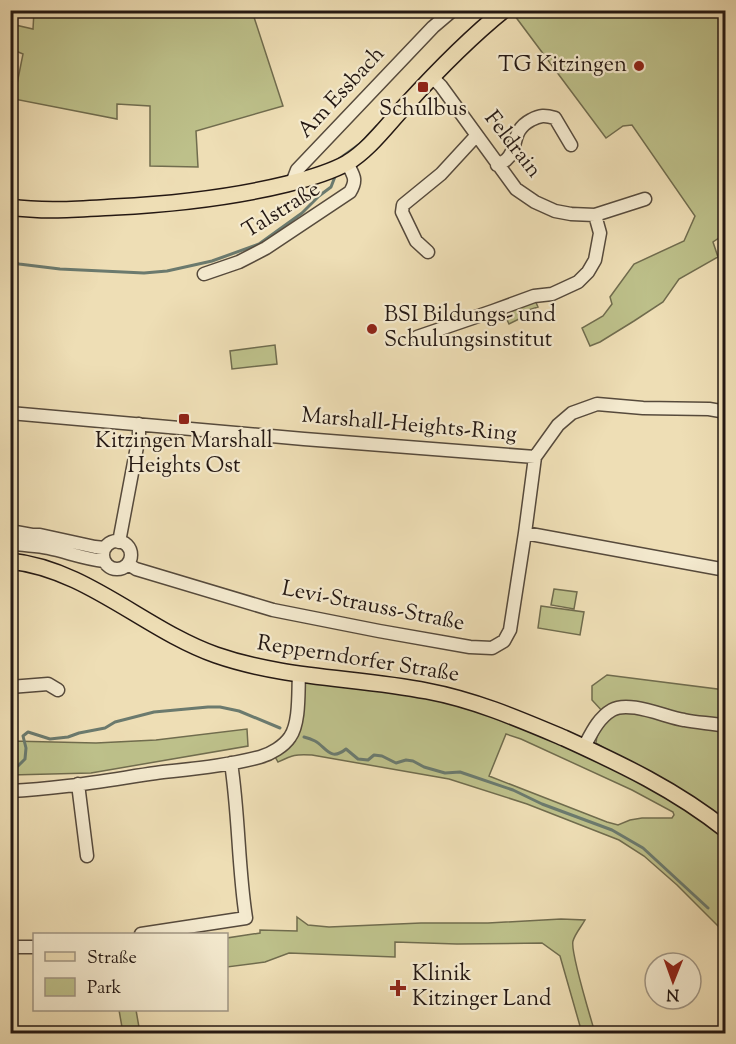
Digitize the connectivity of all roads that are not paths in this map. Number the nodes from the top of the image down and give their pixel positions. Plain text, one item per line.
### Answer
1 (453, 10) edge
2 (504, 10) edge
3 (432, 77) junction
4 (476, 136) junction
5 (571, 145) dead end
6 (347, 163) junction
7 (497, 165) junction
8 (292, 183) junction
9 (645, 199) dead end
10 (10, 207) edge
11 (595, 215) junction
12 (429, 252) dead end
13 (204, 274) dead end
14 (417, 337) dead end
15 (10, 412) edge
16 (726, 412) edge
17 (139, 424) junction
18 (535, 457) junction
19 (10, 531) edge
20 (525, 533) junction
21 (119, 542) junction
22 (10, 543) edge
23 (105, 554) junction
24 (10, 561) edge
25 (128, 564) junction
26 (726, 570) edge
27 (299, 674) junction
28 (10, 687) edge
29 (58, 690) dead end
30 (726, 726) edge
31 (584, 747) junction
32 (231, 763) junction
33 (78, 784) junction
34 (10, 791) edge
35 (726, 830) edge
36 (87, 856) dead end
37 (148, 933) edge
38 (33, 946) edge
39 (10, 947) edge

1 - 8 street, Am Essbach
2 - 3 main road
3 - 4 street, Feldrain
3 - 6 main road
4 - 7 street, Feldrain
4 - 12 street
5 - 7 street
6 - 8 main road
6 - 13 street, Talstraße
7 - 11 street, Feldrain
8 - 10 main road
9 - 11 street, Feldrain
11 - 14 street
15 - 17 street, Marshall-Heights-Ring
16 - 18 street, Marshall-Heights-Ring
17 - 18 street, Marshall-Heights-Ring
17 - 21 street
18 - 20 street, Levi-Strauss-Straße
19 - 23 street, Levi-Strauss-Straße
20 - 25 street, Levi-Strauss-Straße
20 - 26 street
21 - 23 street
21 - 25 street
22 - 23 street, Levi-Strauss-Straße
23 - 25 street, Levi-Strauss-Straße
24 - 27 main road, Repperndorfer Straße
27 - 31 main road, Repperndorfer Straße
27 - 32 street
28 - 29 street
30 - 31 street
31 - 35 main road, Repperndorfer Straße
32 - 33 street
32 - 37 street
33 - 34 street
33 - 36 street
38 - 39 street

